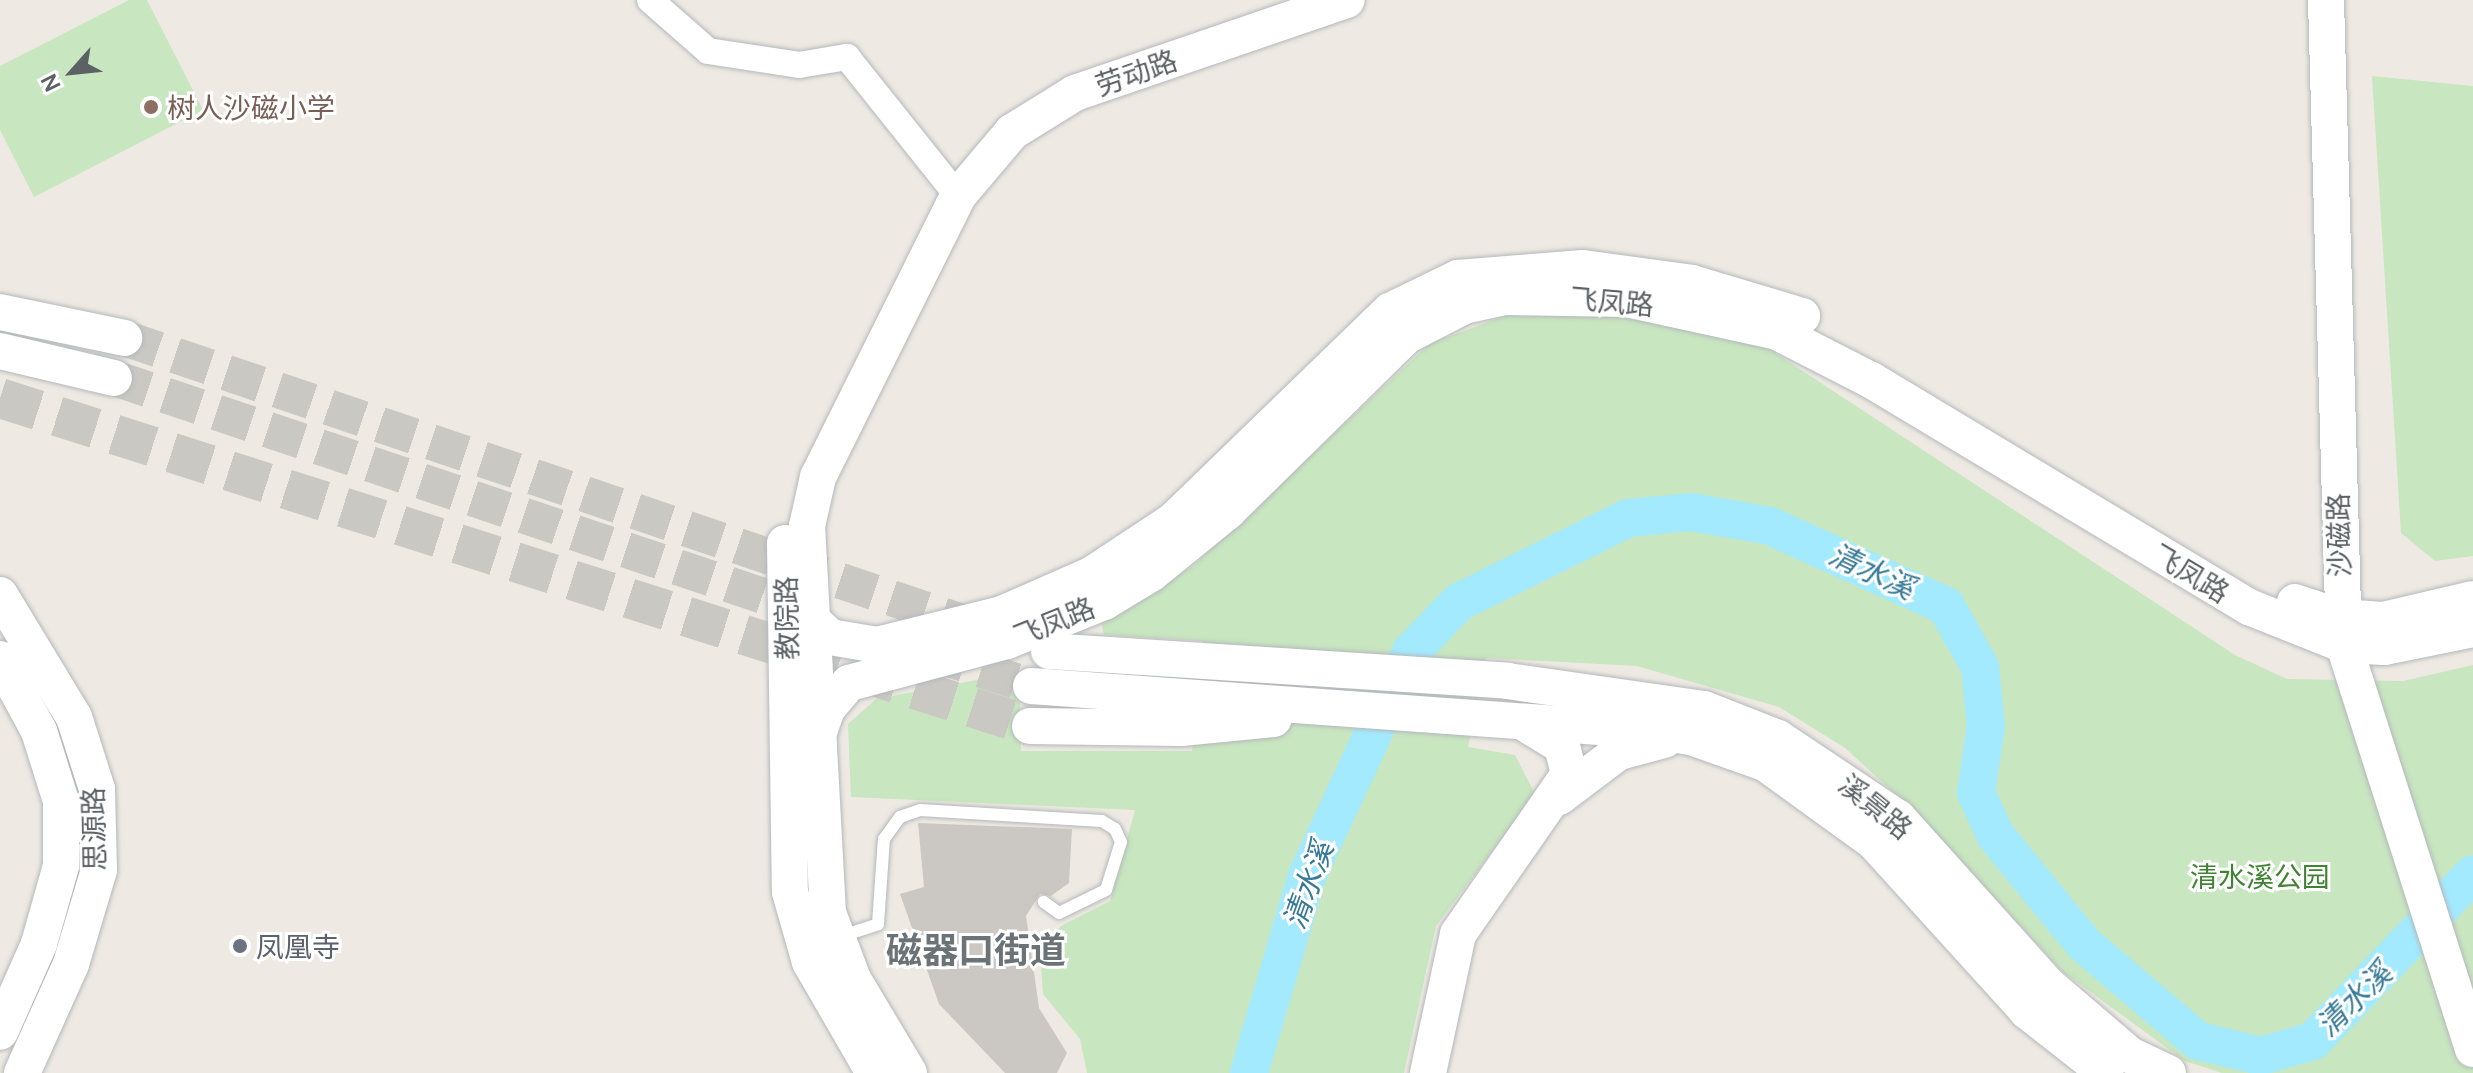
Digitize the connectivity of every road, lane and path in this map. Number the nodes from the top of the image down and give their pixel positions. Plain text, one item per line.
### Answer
1 (650, 0) edge
2 (1292, 0) edge
3 (1346, 0) edge
4 (2326, 0) edge
5 (951, 187) junction
6 (0, 312) edge
7 (124, 338) tunnel mouth
8 (0, 351) edge
9 (114, 378) tunnel mouth
10 (0, 595) edge
11 (2473, 599) edge
12 (812, 620) junction
13 (2473, 629) edge
14 (2342, 631) junction
15 (1049, 651) tunnel mouth
16 (0, 659) edge
17 (1031, 686) tunnel mouth
18 (1184, 712) junction
19 (1509, 720) junction
20 (1030, 726) tunnel mouth
21 (818, 735) junction
22 (1691, 737) junction
23 (1559, 797) junction
24 (1044, 902) dead end
25 (820, 943) junction
26 (0, 1032) edge
27 (2471, 1040) edge
28 (22, 1073) edge
29 (874, 1073) edge
30 (909, 1073) edge
31 (1428, 1073) edge
32 (2106, 1073) edge
33 (2168, 1073) edge

1 - 5 street
2 - 5 main road, 劳动路
3 - 5 main road, 劳动路
4 - 14 main road, 沙磁路
5 - 12 main road, 教院路
5 - 25 main road, 教院路
6 - 7 main road
8 - 9 main road
10 - 28 main road, 思源路
11 - 14 main road, 飞凤路
12 - 14 main road, 飞凤路
12 - 21 main road, 教院路
13 - 14 main road, 飞凤路
14 - 21 main road, 飞凤路
14 - 27 main road, 沙磁路
15 - 33 main road, 溪景路
16 - 26 main road, 思源路
17 - 18 main road
18 - 19 main road, 溪景路
18 - 20 main road
19 - 22 main road, 溪景路
19 - 23 main road
21 - 25 main road, 教院路
22 - 23 main road
22 - 32 main road, 溪景路
23 - 31 main road
24 - 25 lane
25 - 29 main road, 教院路
25 - 30 main road, 教院路

